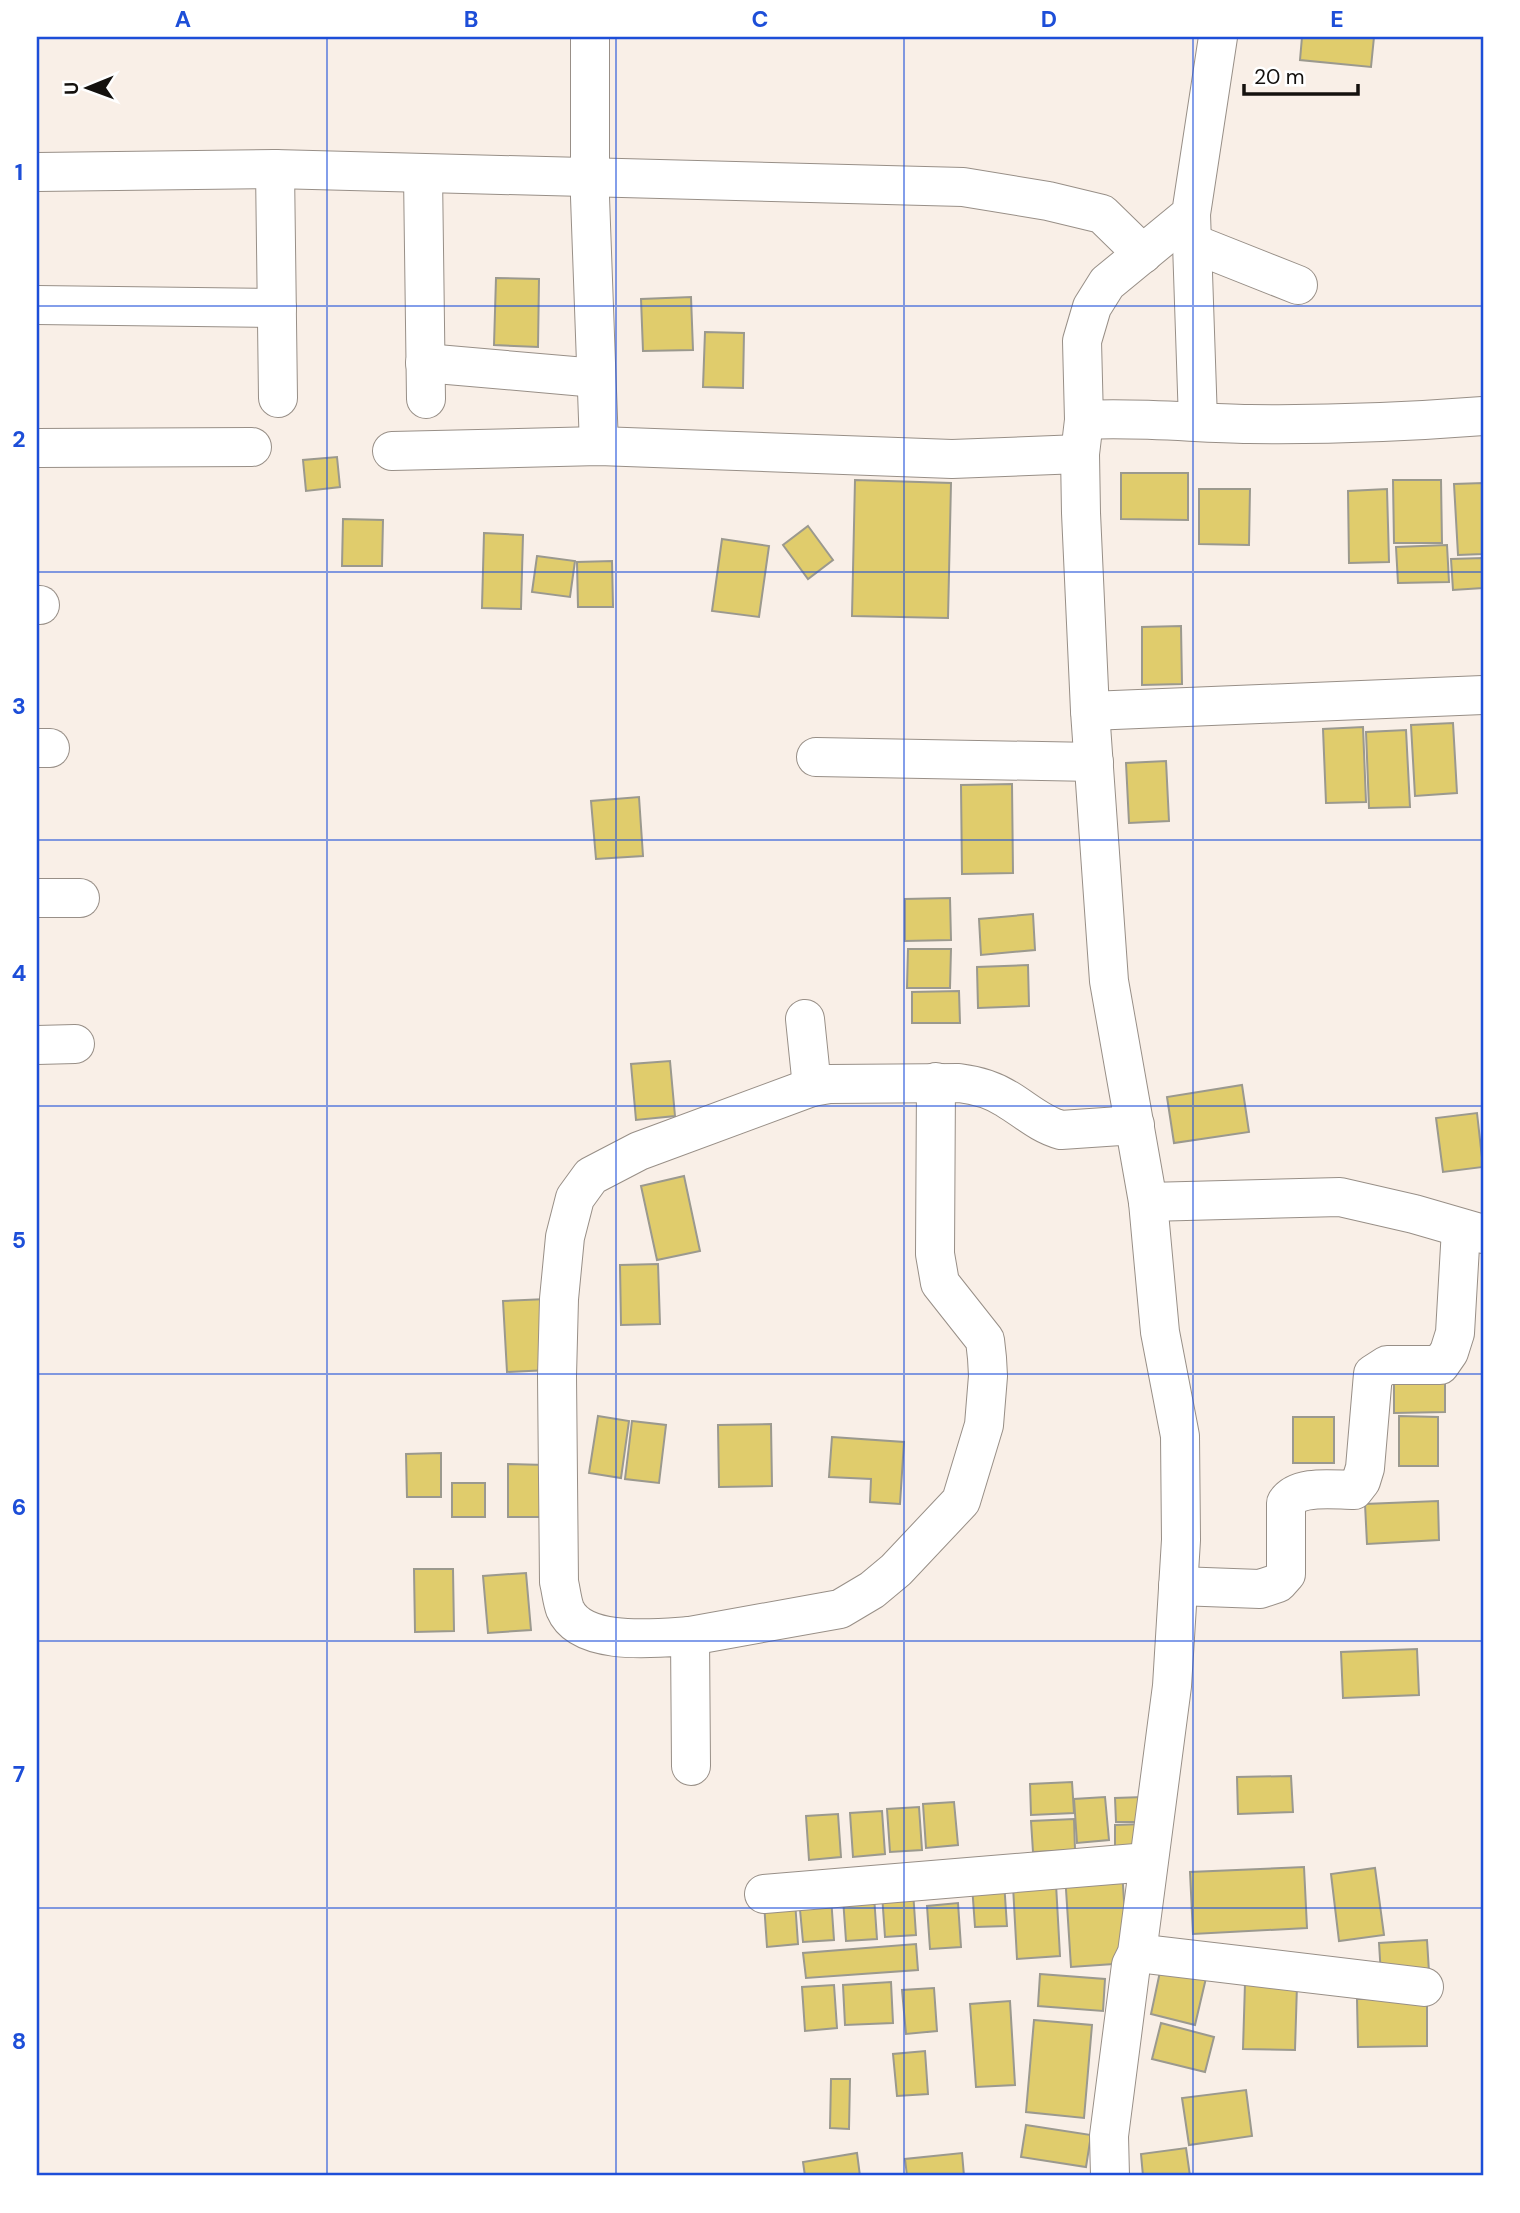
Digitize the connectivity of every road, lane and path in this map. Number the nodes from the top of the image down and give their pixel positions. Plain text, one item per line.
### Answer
1 (590, 37) edge
2 (1218, 37) edge
3 (275, 169) junction
4 (37, 172) edge
5 (423, 174) junction
6 (590, 176) junction
7 (1192, 229) junction
8 (1143, 254) junction
9 (1298, 285) dead end
10 (37, 305) edge
11 (277, 308) junction
12 (585, 377) dead end
13 (278, 398) dead end
14 (1483, 416) edge
15 (1198, 422) junction
16 (1082, 437) junction
17 (599, 446) junction
18 (252, 447) dead end
19 (37, 448) edge
20 (392, 451) dead end
21 (1483, 695) edge
22 (1090, 710) junction
23 (816, 757) dead end
24 (1094, 762) junction
25 (37, 898) edge
26 (80, 898) dead end
27 (805, 1019) dead end
28 (75, 1044) dead end
29 (37, 1045) edge
30 (936, 1082) junction
31 (812, 1087) junction
32 (1135, 1125) junction
33 (1149, 1202) junction
34 (1472, 1231) edge
35 (1178, 1586) junction
36 (690, 1636) junction
37 (691, 1766) dead end
38 (1148, 1862) junction
39 (764, 1894) dead end
40 (1137, 1953) junction
41 (1424, 1987) dead end
42 (1110, 2176) edge

1 - 6 street
2 - 7 street
3 - 4 street
3 - 5 street
3 - 11 street
5 - 6 street
5 - 12 street
6 - 8 street
6 - 17 street
7 - 8 street
7 - 9 street
7 - 15 street
8 - 16 street
10 - 11 street
11 - 13 street
14 - 15 street
15 - 16 street
16 - 17 street
16 - 22 street
17 - 20 street
18 - 19 street
21 - 22 street
22 - 24 street
23 - 24 street
24 - 32 street
25 - 26 street
27 - 31 street
28 - 29 street
30 - 31 street
30 - 32 street
30 - 36 street
31 - 36 street
32 - 33 street
33 - 34 street
33 - 35 street
34 - 35 street
35 - 38 street
36 - 37 street
38 - 39 street
38 - 40 street
40 - 41 street
40 - 42 street

